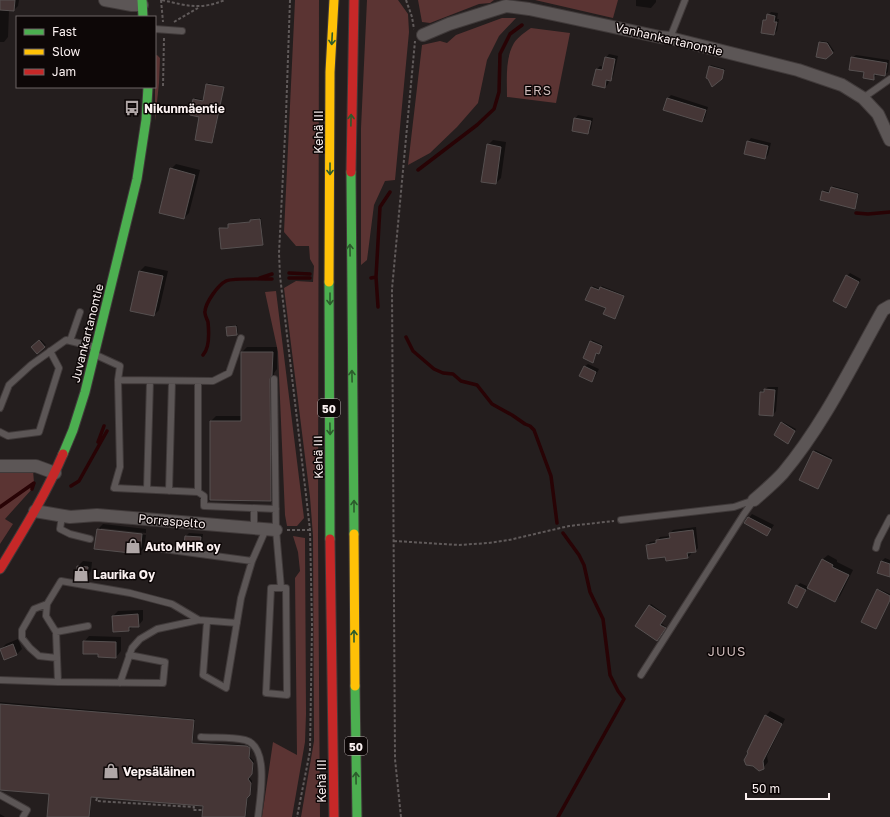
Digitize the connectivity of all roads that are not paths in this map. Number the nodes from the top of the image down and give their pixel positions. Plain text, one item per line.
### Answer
1 (105, 0) edge
2 (334, 0) edge
3 (354, 0) edge
4 (684, 0) edge
5 (506, 3) edge
6 (142, 8) edge
7 (156, 29) edge
8 (182, 31) dead end
9 (417, 34) road end
10 (670, 38) junction
11 (890, 79) edge
12 (148, 88) edge
13 (863, 98) junction
14 (890, 140) edge
15 (890, 306) edge
16 (80, 312) dead end
17 (241, 338) dead end
18 (70, 341) junction
19 (50, 351) junction
20 (95, 351) junction
21 (118, 380) junction
22 (274, 380) dead end
23 (150, 381) junction
24 (172, 381) junction
25 (198, 381) junction
26 (0, 408) edge
27 (0, 432) edge
28 (0, 466) edge
29 (55, 473) junction
30 (147, 490) junction
31 (169, 491) junction
32 (198, 492) junction
33 (754, 500) junction
34 (254, 508) junction
35 (276, 509) junction
36 (35, 512) junction
37 (62, 516) junction
38 (890, 518) edge
39 (621, 520) road end
40 (254, 528) junction
41 (271, 529) junction
42 (90, 539) dead end
43 (156, 548) dead end
44 (876, 548) dead end
45 (252, 561) junction
46 (0, 569) edge
47 (281, 588) junction
48 (47, 604) junction
49 (199, 620) junction
50 (207, 621) junction
51 (237, 623) junction
52 (88, 626) dead end
53 (56, 632) junction
54 (129, 656) junction
55 (58, 658) junction
56 (355, 675) junction
57 (641, 675) dead end
58 (0, 680) edge
59 (58, 682) junction
60 (120, 683) junction
61 (201, 736) dead end
62 (365, 741) dead end
63 (0, 795) edge
64 (23, 817) edge
65 (258, 817) edge
66 (334, 817) edge
67 (356, 817) edge

1 - 6 street
2 -> 66 main road, Kehä III / 50
56 -> 3 main road, 50
4 - 10 lane
5 - 9 street, Vanhankartanontie
5 - 10 street, Vanhankartanontie
7 - 8 lane
10 - 13 street, Vanhankartanontie
11 - 13 lane
12 - 20 main road, Juvankartanontie
13 - 14 street, Vanhankartanontie
15 - 33 street
16 - 18 lane
17 - 25 lane
18 - 19 lane
18 - 20 lane
19 - 26 lane
19 - 27 lane
20 - 21 lane
20 - 29 main road, Juvankartanontie
21 - 23 lane
21 - 30 lane
22 - 35 lane
23 - 24 lane
23 - 30 lane
24 - 25 lane
24 - 31 lane
25 - 32 lane
28 - 29 street
29 - 36 main road, Juvankartanontie
30 - 31 lane
31 - 32 lane
32 - 34 lane
33 - 39 lane
33 - 57 lane
34 - 35 lane
34 - 40 lane
35 - 41 lane
36 - 37 street, Porraspelto
36 - 46 main road, Juvankartanontie
37 - 40 street, Porraspelto
37 - 42 lane
38 - 44 lane
40 - 41 street, Porraspelto
41 - 45 lane
41 - 47 lane
43 - 45 lane
45 - 51 lane
47 - 47 lane
48 - 49 lane
48 - 53 lane
48 - 55 lane
49 - 50 lane
49 - 54 lane
50 - 51 lane
50 - 51 lane
52 - 53 lane
53 - 55 lane
54 - 60 lane
54 - 60 lane
55 - 59 lane
56 - 62 main road
67 -> 56 main road, 50
58 - 59 lane
59 - 60 lane
61 - 65 lane
63 - 64 lane

